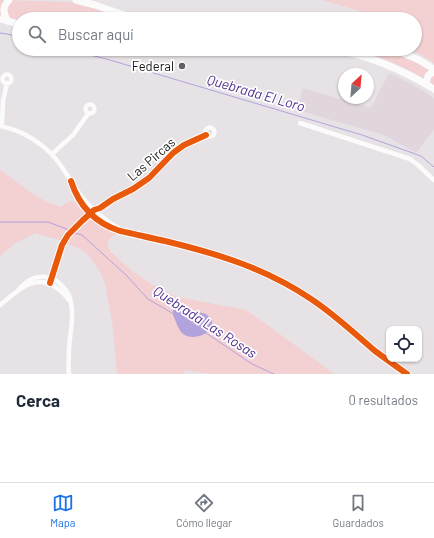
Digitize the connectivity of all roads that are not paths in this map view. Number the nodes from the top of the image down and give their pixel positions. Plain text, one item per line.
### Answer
1 (9, 0) edge
2 (76, 0) edge
3 (83, 1) edge
4 (113, 12) edge
5 (0, 19) edge
6 (8, 21) junction
7 (12, 22) edge
8 (362, 56) edge
9 (410, 56) edge
10 (434, 70) edge
11 (7, 83) dead end
12 (426, 84) junction
13 (434, 89) edge
14 (88, 114) dead end
15 (300, 123) dead end
16 (1, 126) edge
17 (206, 135) dead end
18 (52, 154) junction
19 (434, 180) edge
20 (71, 181) junction
21 (94, 210) junction
22 (90, 214) junction
23 (125, 232) junction
24 (51, 280) junction
25 (0, 305) edge
26 (69, 374) edge
27 (407, 374) edge

1 - 6 main road
2 - 3 main road
3 - 4 main road
5 - 6 main road
6 - 7 main road
8 - 12 main road
9 - 10 main road
10 - 12 main road
11 - 16 street
12 - 13 main road
14 - 18 street
15 - 19 street
16 - 18 street
17 - 21 street, Las Pircas
18 - 20 street
20 - 21 street
20 - 22 street
21 - 22 street, Las Pircas
21 - 23 street
22 - 23 street
22 - 24 street, Las Pircas
23 - 27 street
24 - 25 street
24 - 26 street

